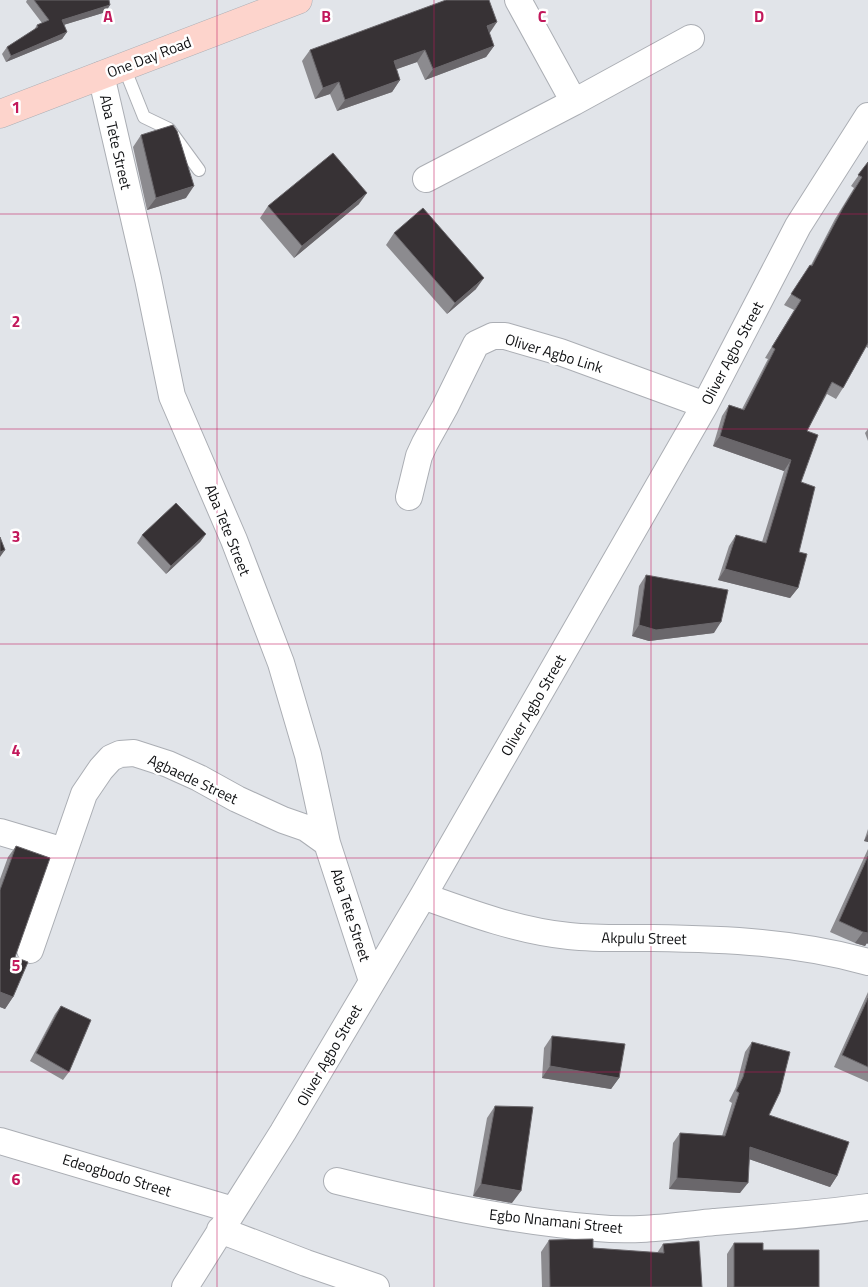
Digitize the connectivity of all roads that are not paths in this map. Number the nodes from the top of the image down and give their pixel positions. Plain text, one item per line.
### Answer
1 (298, 0) edge
2 (518, 0) edge
3 (691, 38) dead end
4 (112, 71) junction
5 (574, 102) junction
6 (0, 114) edge
7 (868, 116) edge
8 (199, 170) dead end
9 (426, 179) dead end
10 (705, 405) junction
11 (409, 497) dead end
12 (0, 832) edge
13 (327, 843) junction
14 (64, 851) junction
15 (423, 896) junction
16 (30, 950) dead end
17 (868, 962) edge
18 (372, 981) junction
19 (0, 1142) edge
20 (337, 1181) dead end
21 (868, 1207) edge
22 (226, 1220) junction
23 (185, 1287) edge
24 (376, 1287) edge

1 - 4 main road, One Day Road
2 - 5 street
3 - 5 street
4 - 6 main road, One Day Road
4 - 8 lane
4 - 13 street, Aba Tete Street
5 - 9 street
7 - 10 street, Oliver Agbo Street
10 - 11 street, Oliver Agbo Link
10 - 15 street, Oliver Agbo Street
12 - 14 street
13 - 14 street, Agbaede Street
13 - 18 street, Aba Tete Street
14 - 16 street, Agbaede Street
15 - 17 street, Akpulu Street
15 - 18 street, Oliver Agbo Street
18 - 22 street, Oliver Agbo Street
19 - 22 street, Edeogbodo Street
20 - 21 street, Egbo Nnamani Street
22 - 23 street, Oliver Agbo Street
22 - 24 street, Edeogbodo Street

